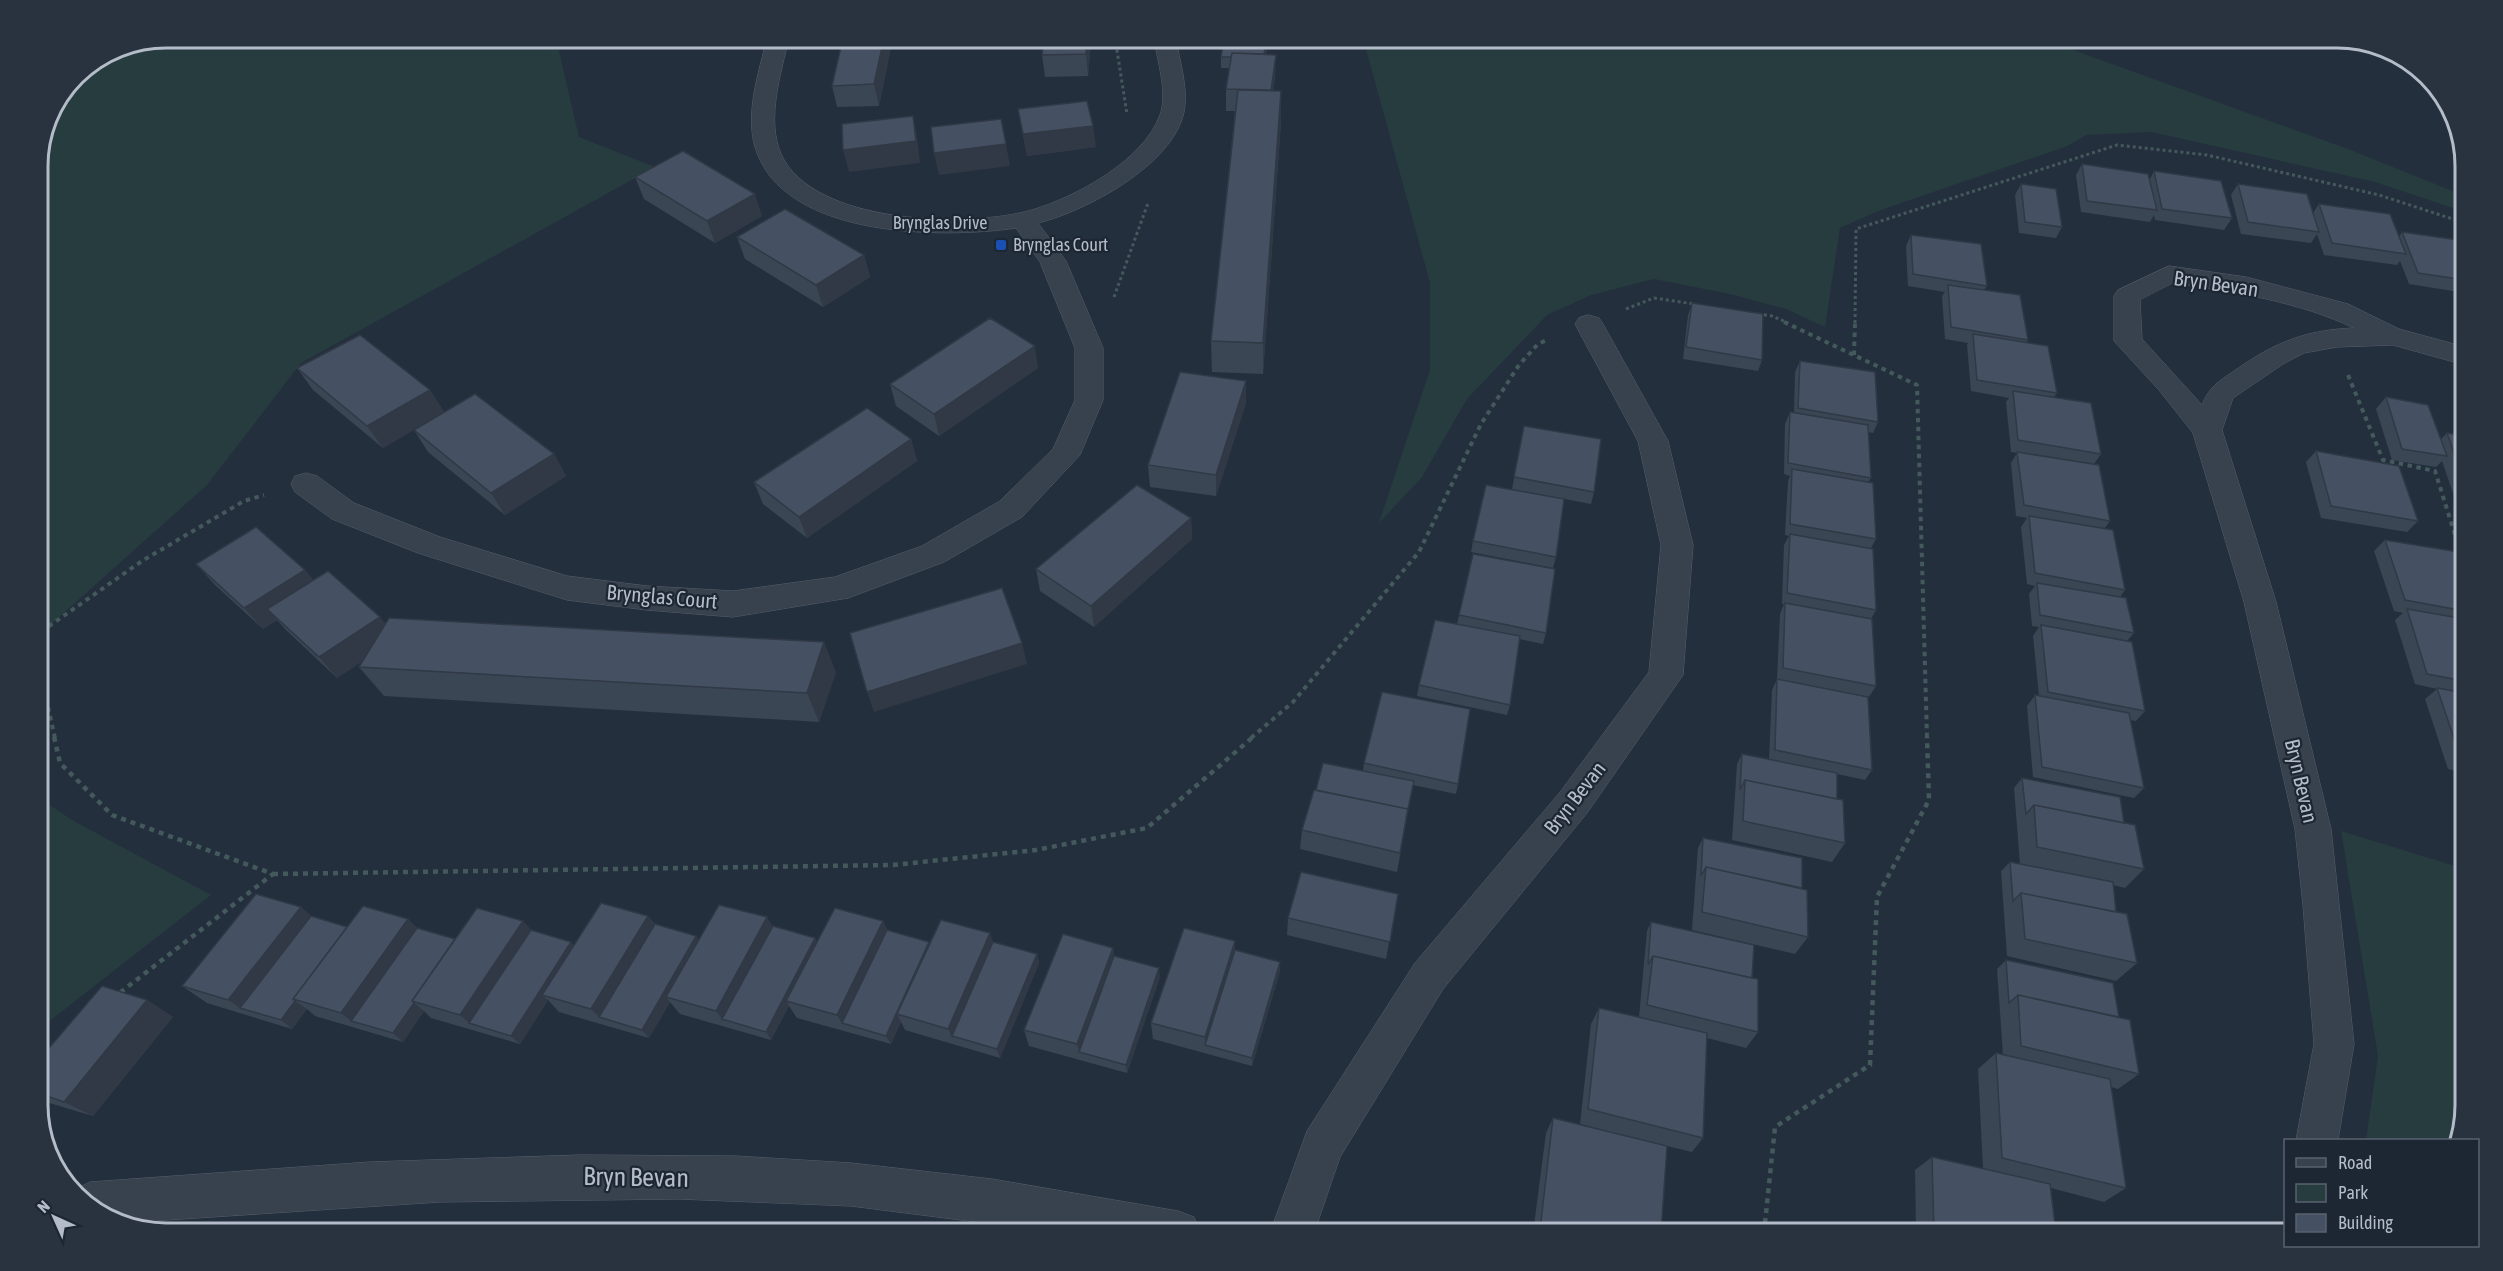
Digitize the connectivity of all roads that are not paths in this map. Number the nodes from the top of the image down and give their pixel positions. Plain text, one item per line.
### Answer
1 (776, 48) edge
2 (1166, 48) edge
3 (1023, 220) junction
4 (1589, 324) road end
5 (2393, 336) junction
6 (2455, 353) edge
7 (2207, 430) junction
8 (306, 484) road end
9 (2317, 1139) edge
10 (100, 1203) edge
11 (1122, 1223) edge
12 (1296, 1223) edge

1 - 3 street, Brynglas Drive
2 - 3 street, Brynglas Drive
3 - 8 street, Brynglas Court
4 - 12 street, Bryn Bevan
5 - 6 street, Bryn Bevan
5 - 7 street, Bryn Bevan
5 - 7 street, Bryn Bevan
7 - 9 street, Bryn Bevan
10 - 11 street, Bryn Bevan

